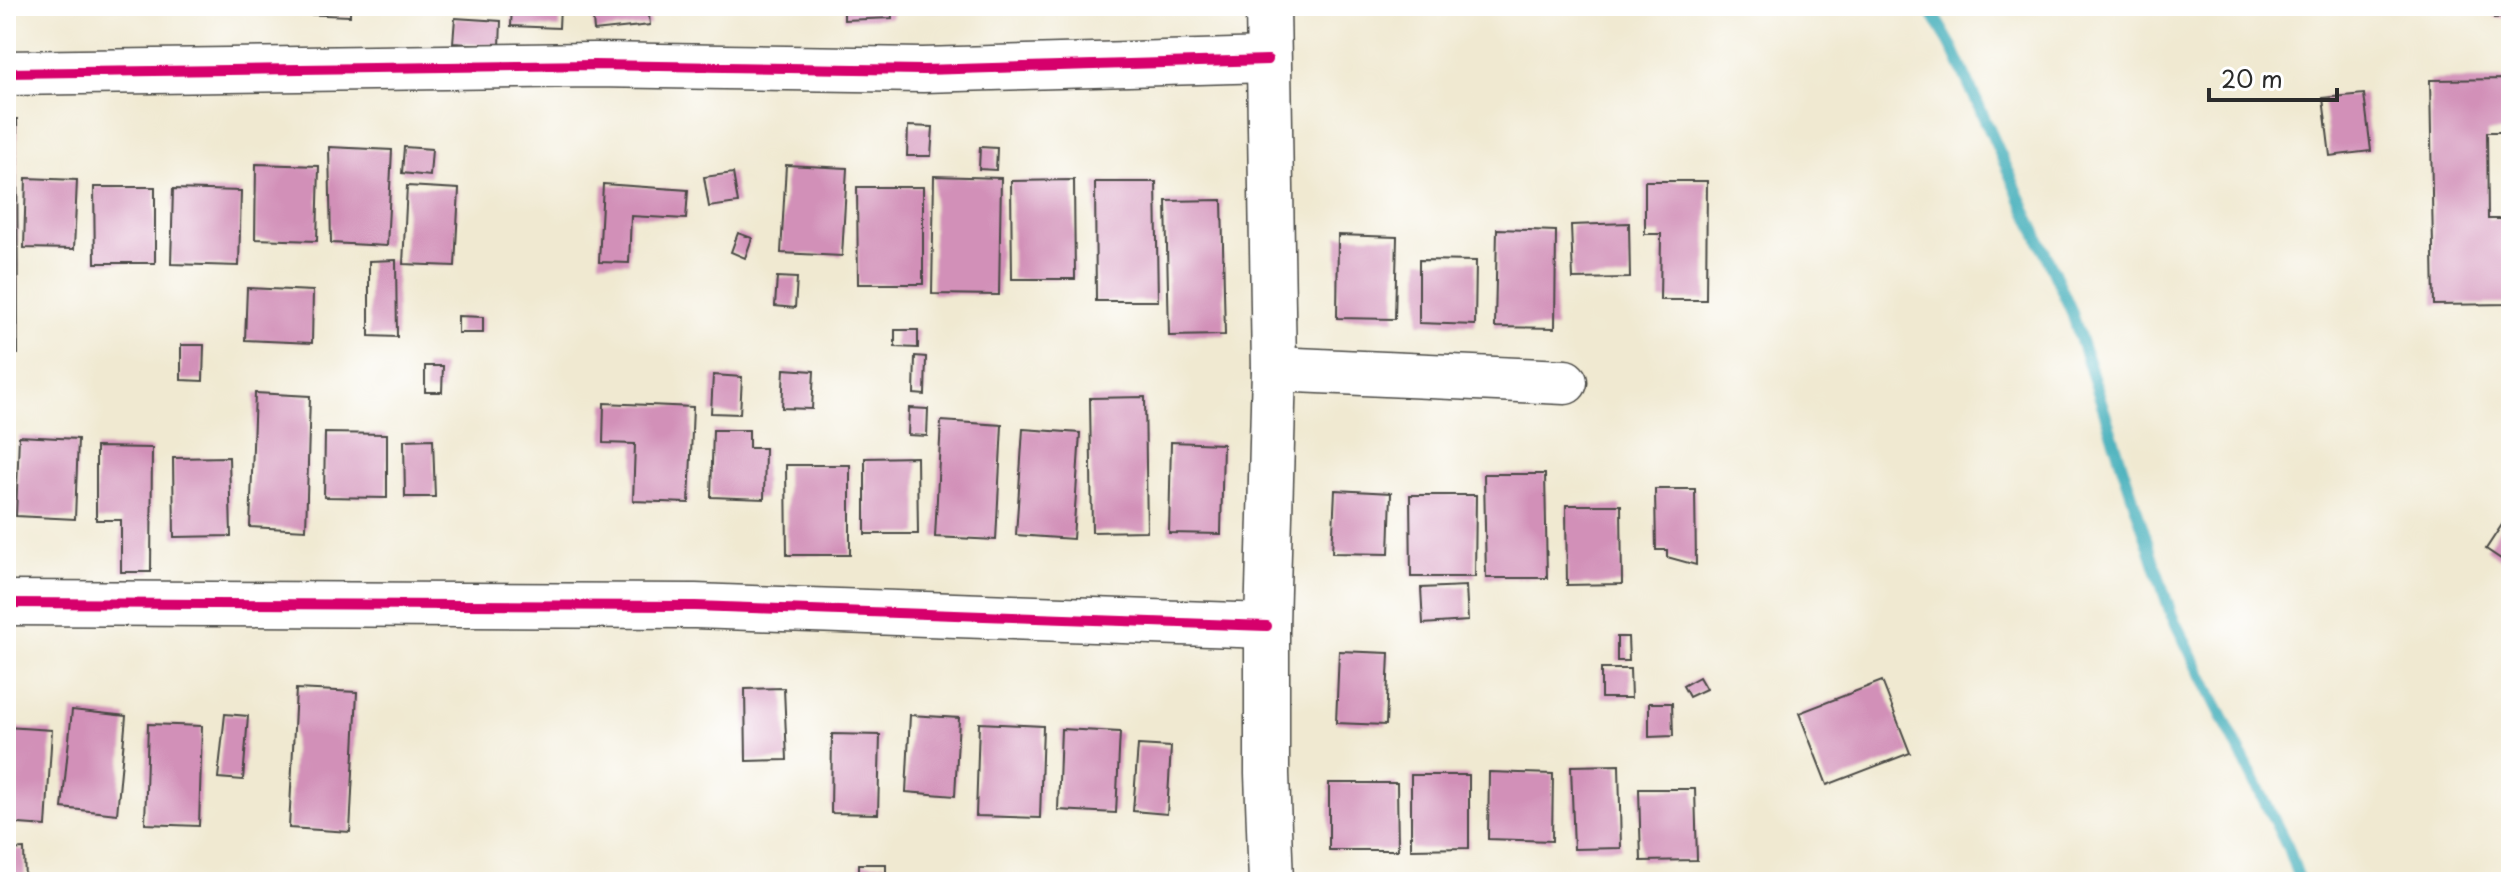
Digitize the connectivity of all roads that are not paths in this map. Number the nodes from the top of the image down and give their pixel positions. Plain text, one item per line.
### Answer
1 (1268, 6) edge
2 (1268, 60) junction
3 (6, 73) edge
4 (1274, 369) junction
5 (1565, 382) dead end
6 (6, 603) edge
7 (1267, 626) junction
8 (1271, 882) edge

1 - 2 street
2 - 3 street
2 - 4 street
4 - 5 street
4 - 7 street
6 - 7 street
7 - 8 street

